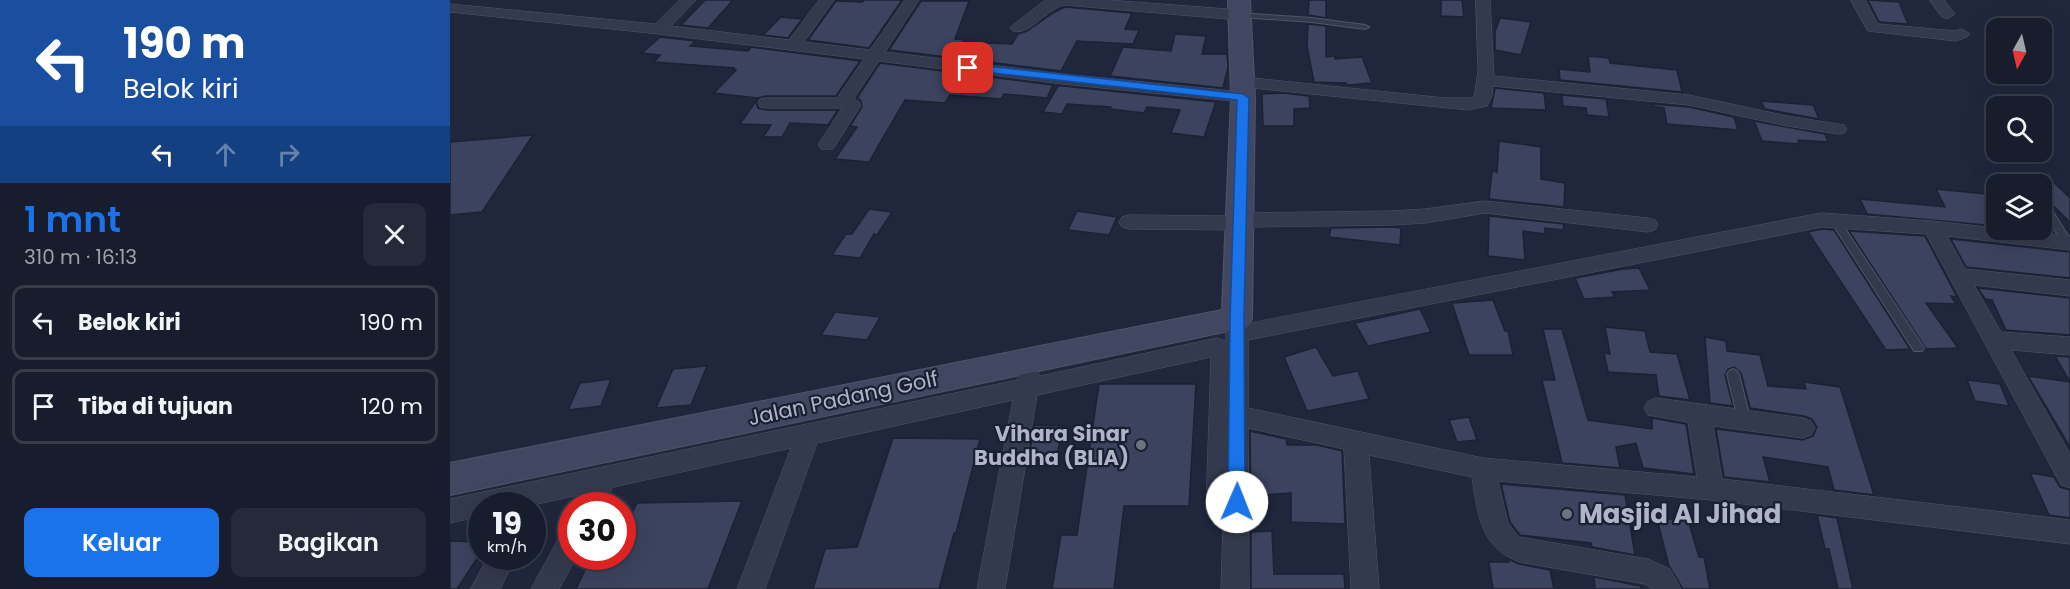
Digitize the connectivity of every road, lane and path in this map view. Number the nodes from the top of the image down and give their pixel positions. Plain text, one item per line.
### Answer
1 (689, 0) edge
2 (827, 0) edge
3 (912, 0) edge
4 (1483, 0) edge
5 (1858, 0) edge
6 (1937, 0) edge
7 (1239, 7) edge
8 (450, 8) edge
9 (1947, 14) dead end
10 (1018, 27) dead end
11 (1365, 27) dead end
12 (659, 29) junction
13 (1962, 34) dead end
14 (793, 46) junction
15 (874, 56) junction
16 (1486, 80) junction
17 (1243, 90) junction
18 (844, 101) junction
19 (766, 104) dead end
20 (1838, 129) dead end
21 (827, 146) dead end
22 (2052, 217) edge
23 (1835, 220) junction
24 (1129, 222) dead end
25 (1241, 222) junction
26 (1648, 225) dead end
27 (1932, 228) junction
28 (2069, 243) edge
29 (1959, 276) junction
30 (2070, 288) edge
31 (1237, 327) junction
32 (1994, 340) junction
33 (2070, 346) edge
34 (1918, 348) dead end
35 (1029, 374) junction
36 (1733, 374) dead end
37 (1656, 408) dead end
38 (1699, 414) junction
39 (1238, 416) junction
40 (745, 418) junction
41 (1744, 419) junction
42 (1803, 428) dead end
43 (808, 435) junction
44 (1356, 440) junction
45 (738, 450) junction
46 (1483, 469) junction
47 (2070, 477) edge
48 (450, 479) edge
49 (604, 479) junction
50 (1711, 489) junction
51 (597, 492) edge
52 (546, 496) edge
53 (468, 509) edge
54 (1219, 510) dead end
55 (450, 511) edge
56 (2070, 532) edge
57 (558, 565) edge
58 (496, 570) edge
59 (485, 589) edge
60 (545, 589) edge
61 (751, 589) edge
62 (991, 589) edge
63 (1235, 589) edge
64 (1365, 589) edge
65 (1668, 589) edge

1 - 12 street
2 - 14 street
3 - 15 street
4 - 16 street
5 - 13 street
6 - 9 street
7 - 10 street
7 - 11 lane
7 - 17 street
8 - 12 street
12 - 14 street
14 - 15 street
15 - 17 street
15 - 18 street
16 - 17 street
16 - 20 street
17 - 25 street
18 - 19 street
18 - 21 street
22 - 28 lane
23 - 27 street
23 - 31 street
23 - 34 lane
24 - 25 street
25 - 26 street
25 - 31 street
27 - 28 street
27 - 29 street
29 - 30 street
29 - 32 street
31 - 35 street, Jalan Padang Golf
31 - 39 street
32 - 33 street
32 - 47 street
35 - 40 street, Jalan Padang Golf
35 - 43 street
35 - 54 street
35 - 62 street
36 - 41 lane
37 - 38 street
38 - 41 street
38 - 50 street
39 - 44 street
39 - 63 street
40 - 45 street
40 - 48 street, Jalan Padang Golf
41 - 42 street
43 - 45 street
43 - 61 street
44 - 46 street
44 - 64 street
45 - 49 street
46 - 50 street
46 - 65 street
49 - 51 street
49 - 52 street
50 - 56 street
53 - 55 street
57 - 60 street
58 - 59 street

